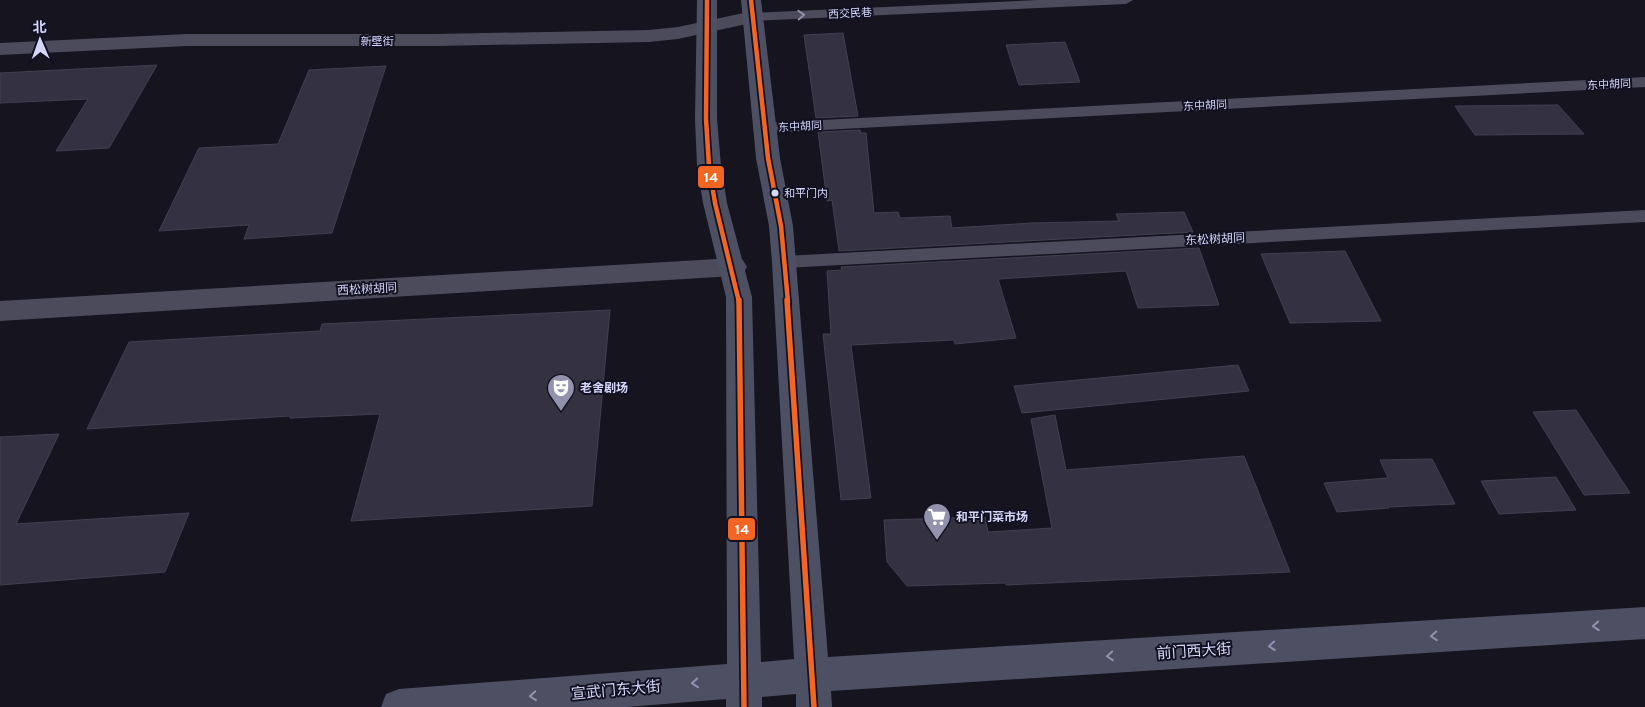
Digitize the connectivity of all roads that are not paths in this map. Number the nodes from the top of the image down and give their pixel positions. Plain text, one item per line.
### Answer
1 (1126, 0) edge
2 (1065, 1) edge
3 (752, 9) edge
4 (708, 13) edge
5 (0, 49) edge
6 (1645, 82) edge
7 (765, 128) junction
8 (1645, 216) edge
9 (785, 262) junction
10 (734, 267) junction
11 (0, 311) edge
12 (1645, 623) edge
13 (812, 691) edge
14 (744, 693) edge
15 (399, 707) edge

1 - 2 lane, 西交民巷
3 -> 2 lane, 西交民巷
3 - 4 street, 新壁街
3 - 7 street
4 - 5 street, 新壁街
4 - 10 street
6 - 7 lane, 东中胡同
7 - 9 street
8 - 9 lane, 东松树胡同
9 - 13 street
10 - 11 street, 西松树胡同
10 - 14 street
12 -> 13 street, 前门西大街
13 - 14 street, 前门西大街
14 -> 15 street, 宣武门东大街

